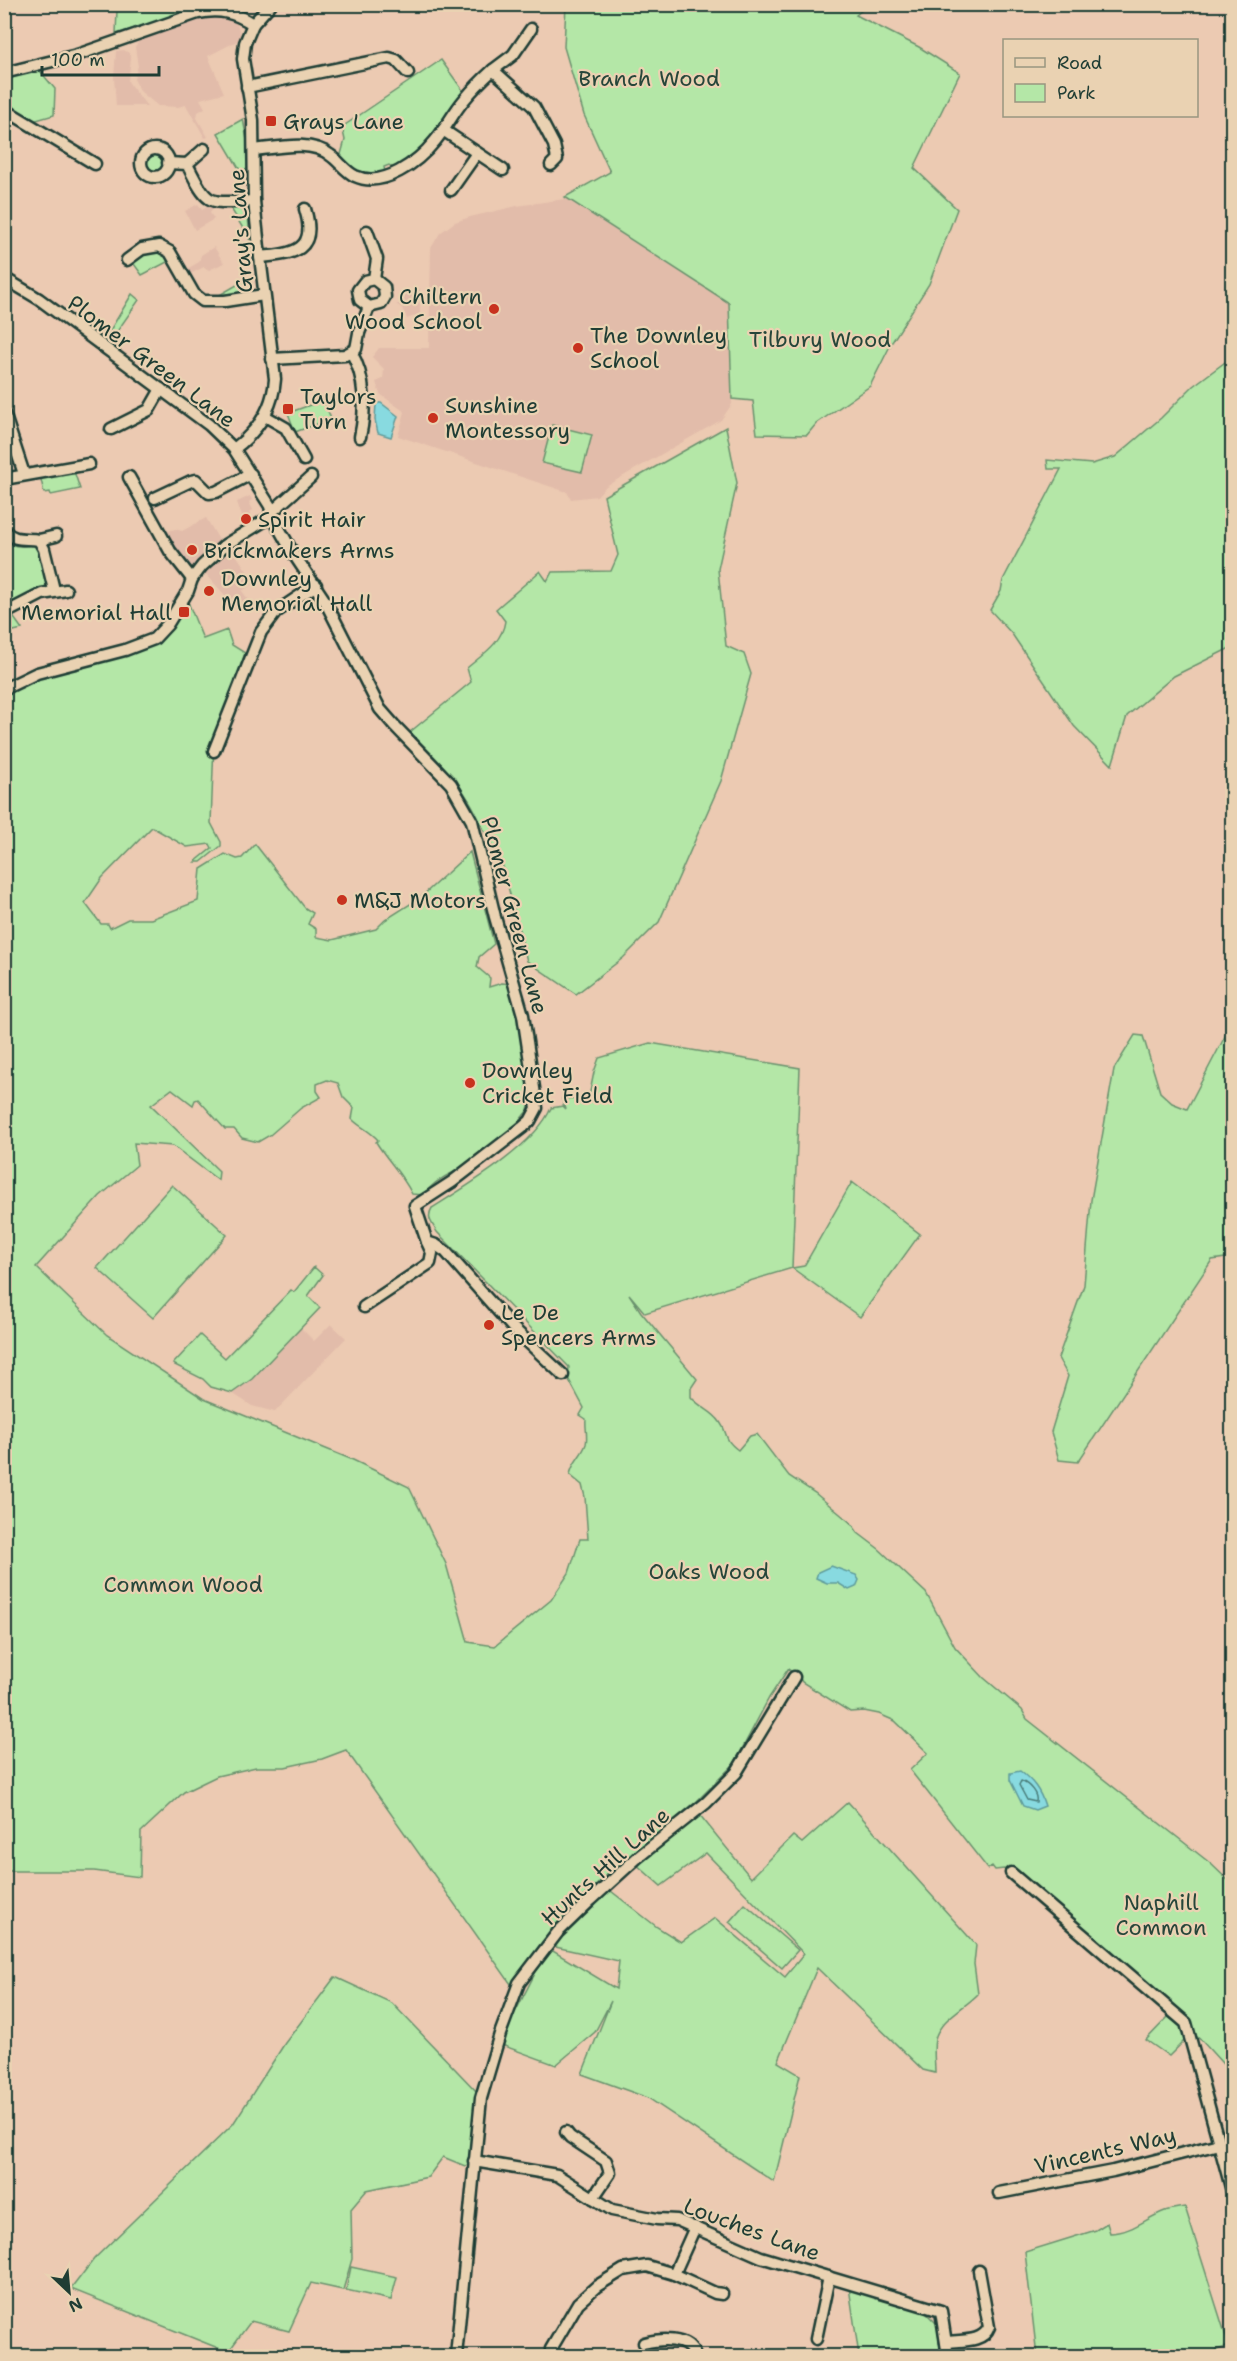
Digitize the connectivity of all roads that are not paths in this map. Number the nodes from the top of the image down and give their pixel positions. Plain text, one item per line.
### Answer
1 (271, 4) edge
2 (253, 24) junction
3 (532, 28) dead end
4 (493, 70) junction
5 (4, 73) edge
6 (408, 73) dead end
7 (247, 87) junction
8 (4, 109) edge
9 (443, 130) junction
10 (204, 149) dead end
11 (254, 150) junction
12 (477, 153) junction
13 (557, 161) dead end
14 (168, 163) dead end
15 (95, 164) dead end
16 (187, 164) junction
17 (503, 170) dead end
18 (451, 190) dead end
19 (254, 201) junction
20 (305, 209) dead end
21 (367, 231) dead end
22 (260, 257) junction
23 (126, 260) dead end
24 (4, 278) edge
25 (374, 279) junction
26 (264, 295) junction
27 (369, 307) junction
28 (351, 352) junction
29 (272, 359) junction
30 (161, 389) junction
31 (4, 412) edge
32 (265, 416) junction
33 (117, 430) dead end
34 (360, 437) dead end
35 (234, 449) junction
36 (304, 460) dead end
37 (89, 464) dead end
38 (24, 474) junction
39 (251, 474) junction
40 (129, 477) dead end
41 (311, 477) dead end
42 (4, 479) edge
43 (155, 498) dead end
44 (272, 514) junction
45 (4, 530) edge
46 (56, 536) dead end
47 (39, 540) junction
48 (192, 579) junction
49 (316, 585) junction
50 (54, 590) junction
51 (66, 590) dead end
52 (11, 610) dead end
53 (4, 689) edge
54 (214, 751) dead end
55 (427, 1242) junction
56 (364, 1307) dead end
57 (563, 1375) dead end
58 (795, 1677) dead end
59 (1011, 1873) dead end
60 (566, 2132) dead end
61 (1219, 2144) junction
62 (474, 2161) junction
63 (1233, 2191) edge
64 (999, 2193) dead end
65 (593, 2199) junction
66 (695, 2227) junction
67 (979, 2271) dead end
68 (674, 2274) junction
69 (829, 2277) junction
70 (722, 2294) dead end
71 (816, 2339) dead end
72 (946, 2342) junction
73 (644, 2343) dead end
74 (551, 2349) dead end
75 (456, 2356) edge
76 (695, 2356) edge
77 (948, 2356) edge

1 - 2 street, Gray's Lane
2 - 5 street
2 - 7 street, Gray's Lane
3 - 4 street
4 - 9 street
4 - 13 street
6 - 7 street
7 - 11 street, Gray's Lane
8 - 15 street
9 - 11 street
9 - 12 street
10 - 16 street
11 - 19 street, Gray's Lane
12 - 17 street
12 - 18 street
14 - 16 street
16 - 19 street
19 - 22 street, Gray's Lane
20 - 22 street
21 - 25 street
22 - 26 street, Gray's Lane
23 - 26 street
24 - 30 street, Plomer Green Lane
25 - 27 street
25 - 27 street
26 - 29 street, Gray's Lane
27 - 28 street
28 - 29 street
28 - 34 street
29 - 32 street, Gray's Lane
30 - 33 street
30 - 35 street, Plomer Green Lane
31 - 38 street
32 - 35 street, Gray's Lane
32 - 36 street
35 - 39 street, Plomer Green Lane
37 - 38 street
38 - 42 street
39 - 43 street
39 - 44 street, Plomer Green Lane
40 - 48 street
41 - 44 street
44 - 48 street
44 - 49 street, Plomer Green Lane
45 - 47 street
46 - 47 street
47 - 50 street
48 - 53 street
49 - 54 street
49 - 55 street, Plomer Green Lane
50 - 51 street
50 - 52 street
55 - 56 street
55 - 57 street
58 - 62 street, Hunts Hill Lane
59 - 61 street
60 - 65 street
61 - 63 street
61 - 64 street, Vincents Way
62 - 65 street, Louches Lane
62 - 75 street, Hunts Hill Lane
65 - 66 street, Louches Lane
66 - 68 street
66 - 69 street, Louches Lane
67 - 72 street
68 - 70 street
68 - 74 street
69 - 71 street
69 - 72 street, Louches Lane
72 - 77 street, Louches Lane
73 - 76 street

